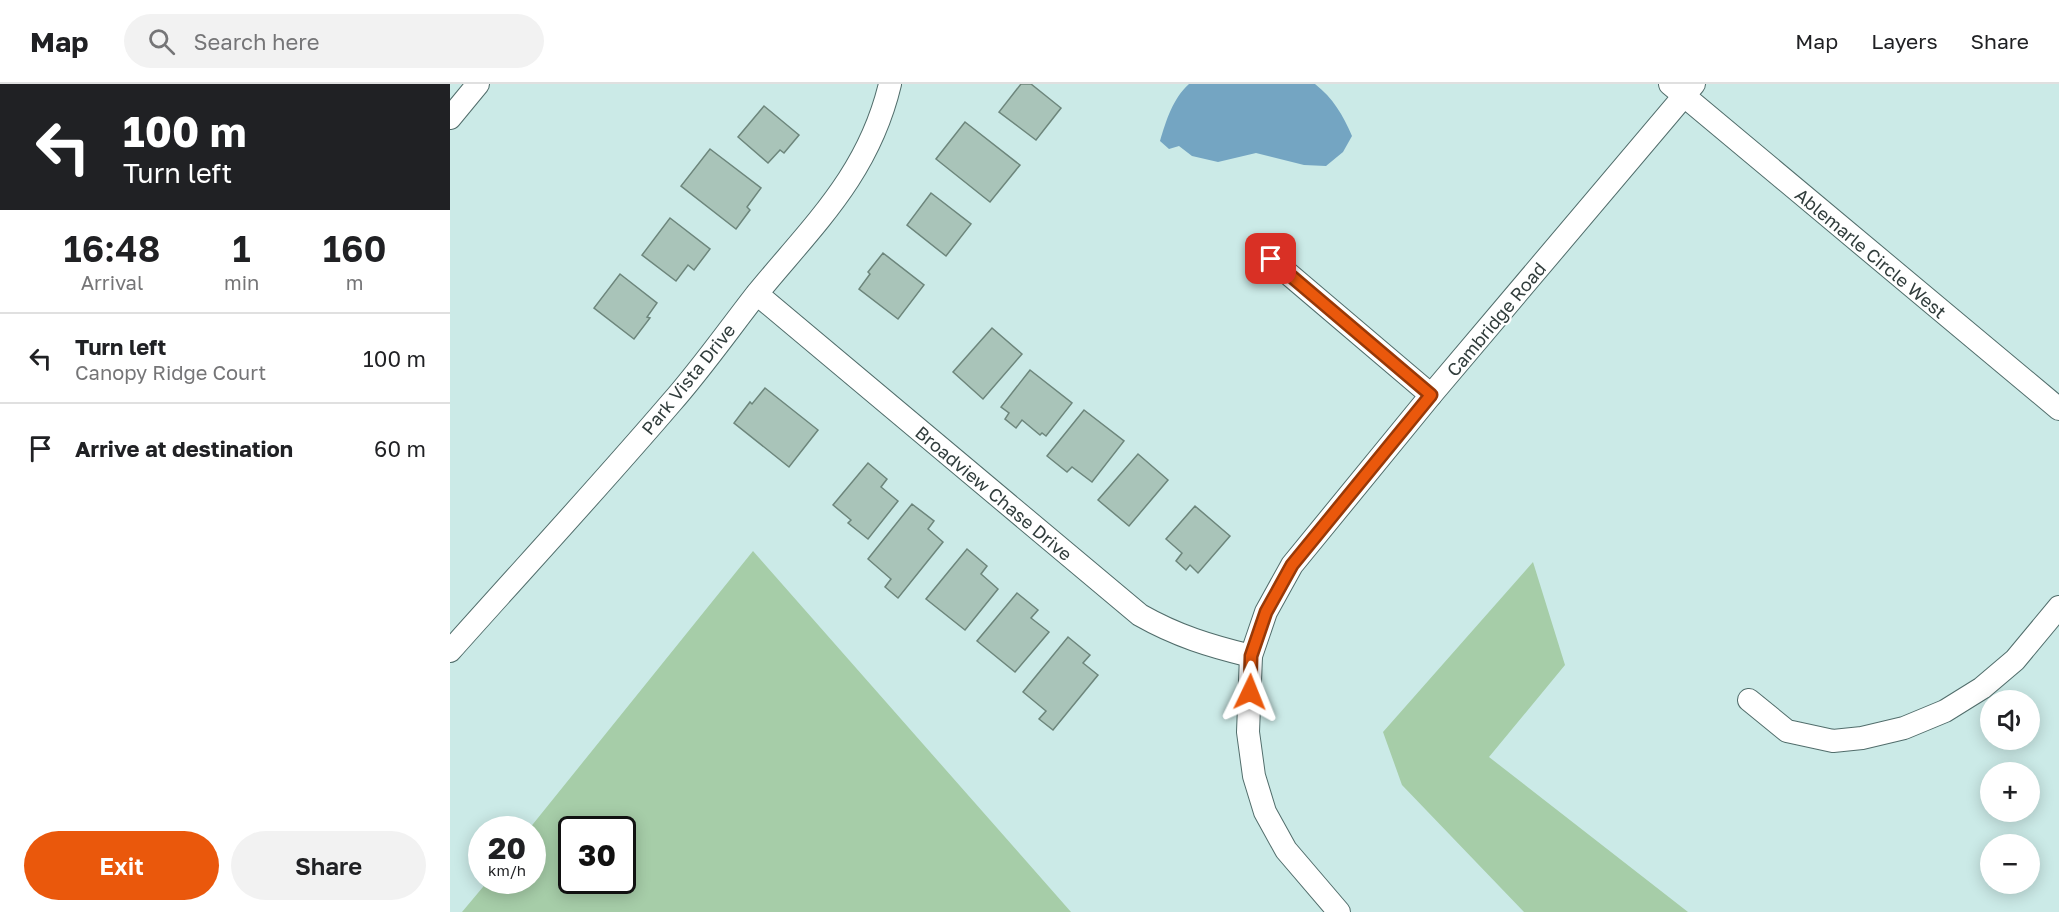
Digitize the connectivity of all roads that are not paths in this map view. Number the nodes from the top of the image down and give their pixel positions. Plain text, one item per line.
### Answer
1 (478, 84) edge
2 (890, 84) edge
3 (1683, 88) edge
4 (450, 118) edge
5 (1271, 259) dead end
6 (757, 294) junction
7 (1431, 395) junction
8 (2059, 410) edge
9 (2059, 607) edge
10 (450, 651) edge
11 (1251, 656) junction
12 (1749, 700) dead end
13 (1339, 912) edge

1 - 4 street
2 - 6 street, Park Vista Drive
3 - 7 street, Cambridge Road
3 - 8 street, Ablemarle Circle West
5 - 7 street
6 - 10 street, Park Vista Drive
6 - 11 street, Broadview Chase Drive
7 - 11 street, Cambridge Road
9 - 12 street
11 - 13 street, Cambridge Road

